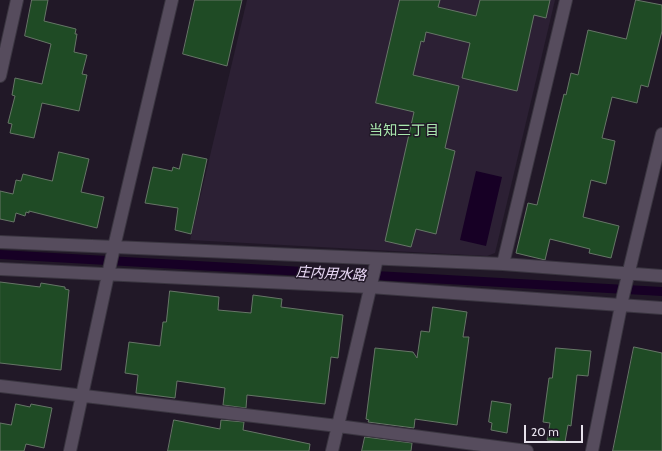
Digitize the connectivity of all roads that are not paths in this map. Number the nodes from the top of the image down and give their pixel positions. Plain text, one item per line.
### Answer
1 (17, 0) edge
2 (172, 0) edge
3 (566, 0) edge
4 (0, 76) edge
5 (662, 134) edge
6 (0, 242) edge
7 (113, 250) junction
8 (376, 263) junction
9 (503, 264) junction
10 (0, 269) edge
11 (109, 271) junction
12 (662, 276) edge
13 (627, 278) junction
14 (371, 284) junction
15 (622, 301) junction
16 (662, 308) edge
17 (0, 386) edge
18 (82, 395) junction
19 (338, 426) junction
20 (70, 451) edge
21 (332, 451) edge
22 (527, 451) edge
23 (592, 451) edge

1 - 4 street
2 - 7 street
3 - 9 street
5 - 13 street
6 - 7 street
7 - 8 street
7 - 11 street
8 - 9 street
8 - 14 street
9 - 13 street
10 - 11 street
11 - 14 street
11 - 18 street
12 - 13 street
13 - 15 street
14 - 15 street
14 - 19 street
15 - 16 street
15 - 23 street
17 - 18 street
18 - 19 street
18 - 20 street
19 - 21 street
19 - 22 street

